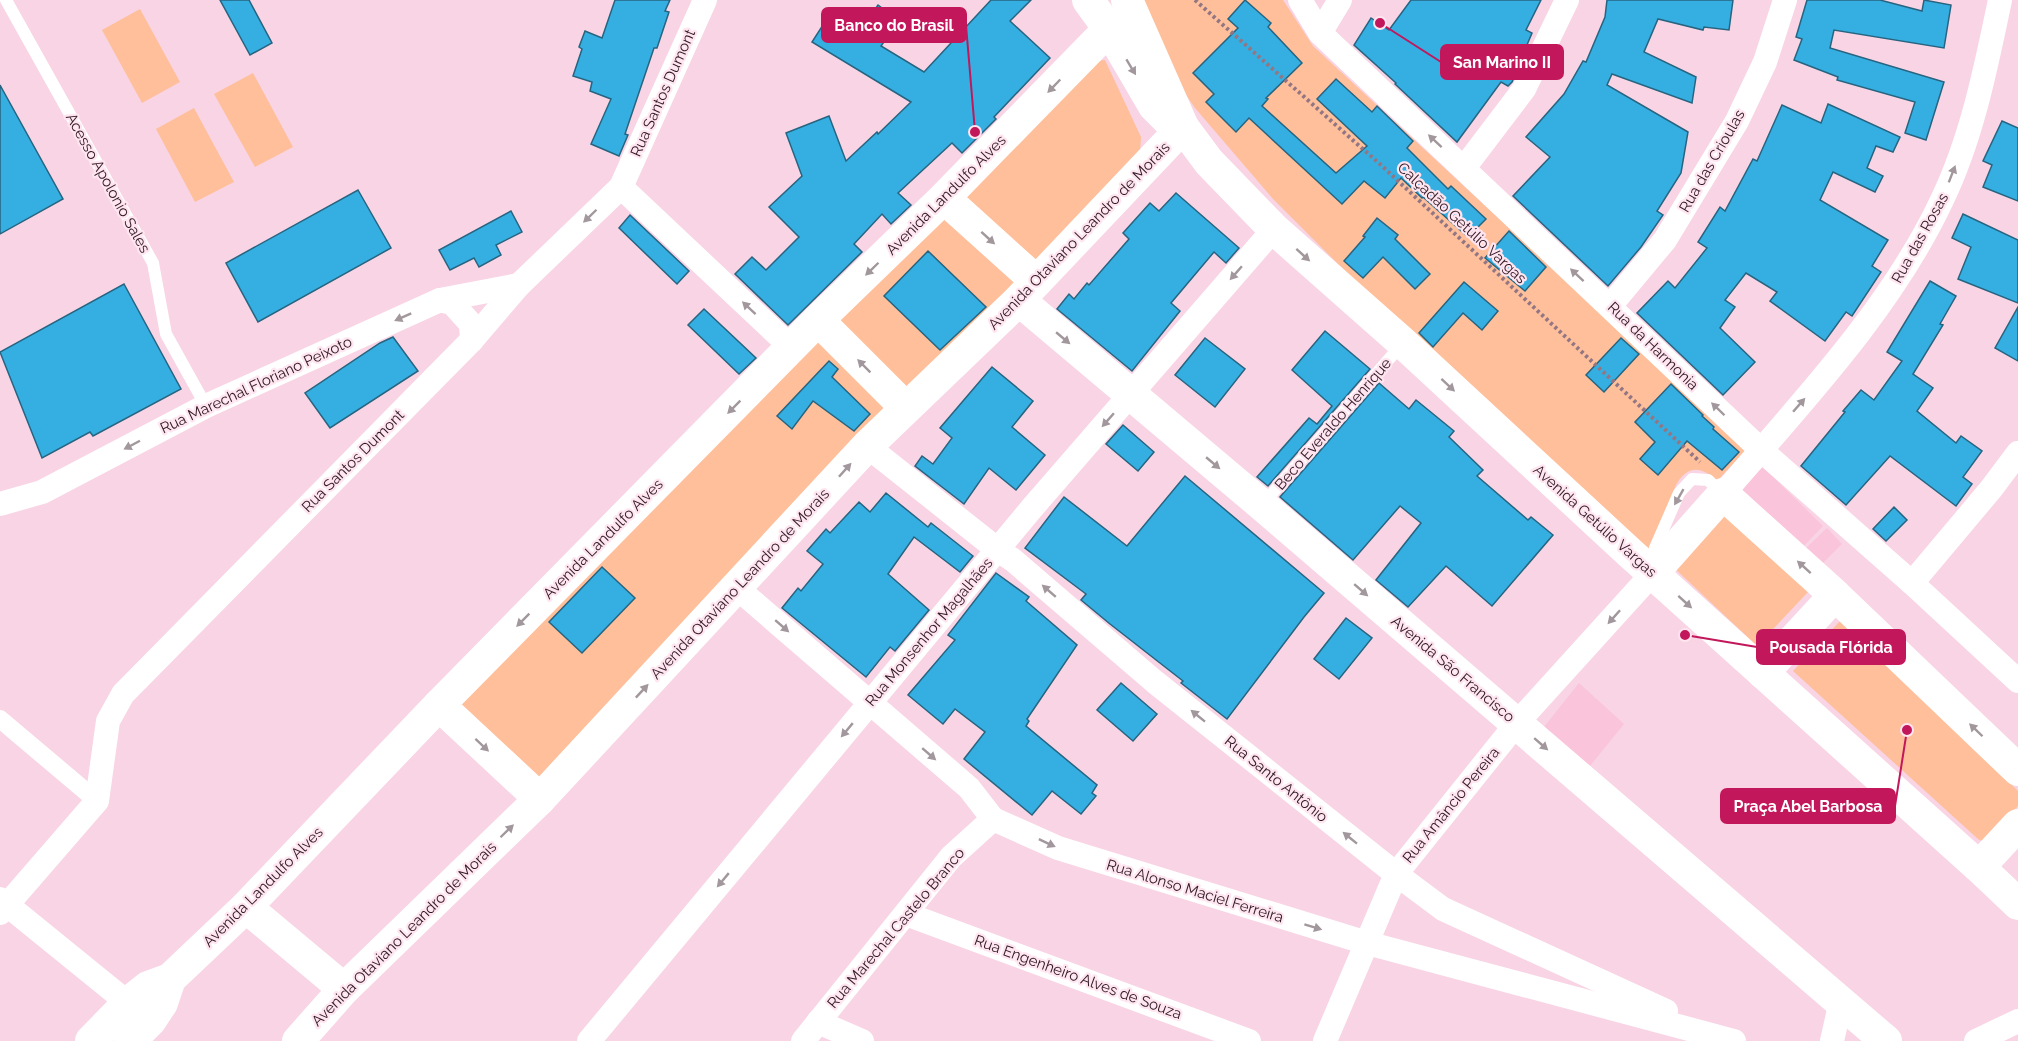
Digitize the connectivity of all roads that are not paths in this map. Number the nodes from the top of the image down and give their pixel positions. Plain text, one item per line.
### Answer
1 (6, 0) edge
2 (705, 0) edge
3 (1088, 0) edge
4 (1127, 0) edge
5 (1300, 0) edge
6 (1341, 0) edge
7 (1567, 0) edge
8 (1785, 0) edge
9 (2000, 0) edge
10 (1109, 29) junction
11 (1320, 33) junction
12 (1183, 127) junction
13 (1464, 168) junction
14 (621, 187) junction
15 (944, 198) junction
16 (1274, 229) junction
17 (519, 285) junction
18 (1027, 291) junction
19 (440, 300) junction
20 (1610, 306) junction
21 (818, 320) junction
22 (472, 340) junction
23 (1403, 344) junction
24 (792, 348) junction
25 (1131, 394) junction
26 (206, 406) junction
27 (906, 408) junction
28 (867, 446) junction
29 (1761, 450) junction
30 (2018, 453) edge
31 (1715, 481) junction
32 (0, 504) edge
33 (1262, 505) junction
34 (998, 550) junction
35 (1655, 571) junction
36 (1912, 583) junction
37 (737, 588) junction
38 (1835, 595) junction
39 (1763, 673) junction
40 (2018, 681) edge
41 (870, 702) junction
42 (439, 705) junction
43 (0, 719) edge
44 (1517, 723) junction
45 (2018, 770) edge
46 (540, 799) junction
47 (97, 801) junction
48 (993, 819) junction
49 (2018, 825) edge
50 (1979, 867) junction
51 (1396, 874) junction
52 (2018, 904) edge
53 (3, 906) edge
54 (246, 907) junction
55 (906, 914) junction
56 (1367, 944) junction
57 (344, 989) junction
58 (1841, 1001) junction
59 (2018, 1021) edge
60 (136, 1022) edge
61 (818, 1022) junction
62 (1732, 1040) edge
63 (91, 1041) edge
64 (298, 1041) edge
65 (589, 1041) edge
66 (803, 1041) edge
67 (862, 1041) edge
68 (1250, 1041) edge
69 (1325, 1041) edge
70 (1832, 1041) edge
71 (1886, 1041) edge
72 (1976, 1041) edge

1 - 26 lane, Acesso Apolonio Sales
2 - 14 street, Rua Santos Dumont
3 - 10 street, Avenida Getúlio Vargas
4 - 12 street, Avenida Getúlio Vargas
5 - 11 street, Rua da Harmonia
6 - 11 street
7 - 13 street
8 - 20 street, Rua das Crioulas
29 -> 9 street, Rua das Rosas
10 -> 12 street, Avenida Getúlio Vargas
10 -> 15 street, Avenida Landulfo Alves
13 -> 11 street, Rua da Harmonia
12 - 16 street, Avenida Getúlio Vargas
12 - 18 street, Avenida Otaviano Leandro de Morais
20 -> 13 street, Rua da Harmonia
14 -> 17 street, Rua Santos Dumont
24 -> 14 street
15 -> 18 street, Avenida São Francisco
15 -> 21 street, Avenida Landulfo Alves
16 -> 23 street, Avenida Getúlio Vargas
16 -> 25 street, Rua Monsenhor Magalhães
17 - 19 street, Rua Marechal Floriano Peixoto
17 - 22 street, Rua Santos Dumont
18 -> 25 street, Avenida São Francisco
18 - 27 street, Avenida Otaviano Leandro de Morais
19 - 22 street
19 -> 26 street, Rua Marechal Floriano Peixoto
29 -> 20 street, Rua da Harmonia
21 - 24 street, Avenida Landulfo Alves
27 -> 21 street
22 - 47 street, Rua Santos Dumont
23 - 33 lane, Beco Everaldo Henrique
23 -> 35 street, Avenida Getúlio Vargas
24 -> 42 street, Avenida Landulfo Alves
25 -> 33 street, Avenida São Francisco
25 -> 34 street, Rua Monsenhor Magalhães
26 -> 32 street, Rua Marechal Floriano Peixoto
27 - 28 street, Avenida Otaviano Leandro de Morais
28 - 34 street, Rua Santo Antônio
37 -> 28 street, Avenida Otaviano Leandro de Morais
29 - 31 street, Rua das Rosas
29 - 36 street, Rua da Harmonia
30 - 36 street
31 -> 35 street, Rua Amâncio Pereira
38 -> 31 street
33 -> 44 street, Avenida São Francisco
34 - 41 street, Rua Monsenhor Magalhães
51 -> 34 street, Rua Santo Antônio
35 -> 39 street, Avenida Getúlio Vargas
35 -> 44 street, Rua Amâncio Pereira
36 - 40 street, Rua da Harmonia
37 -> 41 street, Rua Alonso Maciel Ferreira
46 -> 37 street, Avenida Otaviano Leandro de Morais
38 - 39 street
45 -> 38 street
39 - 50 street, Avenida Getúlio Vargas
41 -> 48 street, Rua Alonso Maciel Ferreira
41 -> 65 street, Rua Monsenhor Magalhães
42 -> 46 street
42 - 54 street, Avenida Landulfo Alves
43 - 47 street
44 - 51 street, Rua Amâncio Pereira
44 -> 58 street, Avenida São Francisco
57 -> 46 street, Avenida Otaviano Leandro de Morais
47 - 53 street
48 - 55 street, Rua Marechal Castelo Branco
48 -> 56 street, Rua Alonso Maciel Ferreira
49 - 50 street
50 - 52 street, Avenida Getúlio Vargas
51 - 56 street, Rua Amâncio Pereira
51 - 62 street, Rua Santo Antônio
53 - 60 street
54 - 57 street
54 - 60 street, Avenida Landulfo Alves
55 - 61 street, Rua Marechal Castelo Branco
55 - 68 street, Rua Engenheiro Alves de Souza
56 - 62 street, Rua Alonso Maciel Ferreira
56 - 69 street, Rua Amâncio Pereira
57 - 64 street, Avenida Otaviano Leandro de Morais
58 - 70 street
58 - 71 street, Avenida São Francisco
59 - 72 street
60 - 63 street, Avenida Landulfo Alves
61 - 66 street, Rua Marechal Castelo Branco
61 - 67 street

